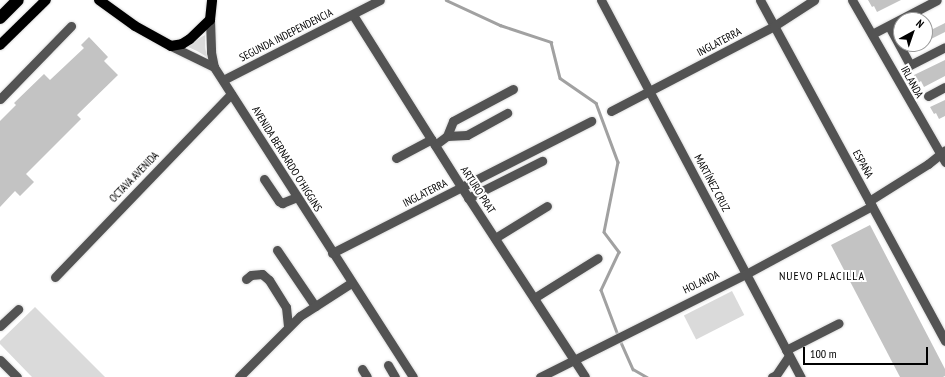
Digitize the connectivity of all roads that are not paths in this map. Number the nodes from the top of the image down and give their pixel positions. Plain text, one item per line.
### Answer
1 (18, 0) edge
2 (46, 0) edge
3 (99, 0) edge
4 (212, 0) edge
5 (380, 0) edge
6 (602, 0) edge
7 (760, 0) edge
8 (814, 0) edge
9 (852, 0) edge
10 (937, 0) edge
11 (920, 4) edge
12 (353, 15) junction
13 (0, 18) edge
14 (210, 20) junction
15 (71, 26) dead end
16 (774, 26) junction
17 (888, 26) junction
18 (872, 34) junction
19 (0, 45) edge
20 (172, 46) junction
21 (945, 47) edge
22 (214, 67) junction
23 (223, 80) junction
24 (945, 87) edge
25 (513, 90) dead end
26 (650, 92) junction
27 (231, 94) junction
28 (928, 96) dead end
29 (0, 99) edge
30 (611, 111) dead end
31 (507, 113) dead end
32 (591, 121) dead end
33 (447, 136) junction
34 (433, 142) junction
35 (943, 156) edge
36 (396, 158) dead end
37 (542, 161) dead end
38 (264, 179) dead end
39 (462, 188) junction
40 (297, 197) junction
41 (468, 198) junction
42 (871, 203) junction
43 (547, 206) dead end
44 (495, 238) junction
45 (277, 250) dead end
46 (332, 253) junction
47 (598, 258) dead end
48 (746, 274) junction
49 (55, 277) dead end
50 (246, 279) dead end
51 (351, 283) junction
52 (534, 298) junction
53 (315, 306) junction
54 (18, 309) dead end
55 (839, 323) dead end
56 (0, 326) edge
57 (288, 327) junction
58 (945, 341) edge
59 (788, 353) junction
60 (573, 359) junction
61 (0, 360) edge
62 (388, 366) dead end
63 (362, 369) dead end
64 (17, 377) edge
65 (239, 377) edge
66 (367, 377) edge
67 (395, 377) edge
68 (413, 377) edge
69 (540, 377) edge
70 (585, 377) edge
71 (772, 377) edge
72 (801, 377) edge

1 - 13 highway
2 - 19 main road
3 - 20 main road, AVENIDA BERNARDO O'HIGGINS
4 - 14 main road
5 - 12 street, SEGUNDA INDEPENDENCIA
6 - 26 street, MARTÍNEZ CRUZ
7 - 16 street, ESPAÑA
8 - 16 street, INGLATERRA
9 - 18 street, IRLANDA
10 - 11 street
11 - 17 street
12 - 23 street, SEGUNDA INDEPENDENCIA
12 - 34 street, ARTURO PRAT
14 - 20 main road
14 - 22 street
15 - 29 street
16 - 26 street, INGLATERRA
16 - 42 street, ESPAÑA
17 - 18 street
17 - 21 street
18 - 35 street, IRLANDA
20 - 22 street, AVENIDA BERNARDO O'HIGGINS
22 - 23 street, AVENIDA BERNARDO O'HIGGINS
23 - 27 street, AVENIDA BERNARDO O'HIGGINS
24 - 28 street
25 - 33 street
26 - 30 street, INGLATERRA
26 - 48 street, MARTÍNEZ CRUZ
27 - 40 street, AVENIDA BERNARDO O'HIGGINS
27 - 49 street, OCTAVA AVENIDA
31 - 33 street
32 - 39 street, INGLATERRA
33 - 34 street
34 - 36 street
34 - 39 street, ARTURO PRAT
35 - 42 street, HOLANDA
37 - 41 street
38 - 40 street
39 - 41 street, ARTURO PRAT
39 - 46 street, INGLATERRA
40 - 46 street, AVENIDA BERNARDO O'HIGGINS
41 - 44 street, ARTURO PRAT
42 - 48 street, HOLANDA
42 - 58 street, ESPAÑA
43 - 44 street
44 - 52 street, ARTURO PRAT
45 - 53 street
46 - 51 street, AVENIDA BERNARDO O'HIGGINS
47 - 52 street
48 - 59 street, MARTÍNEZ CRUZ
48 - 60 street, HOLANDA
50 - 57 street
51 - 53 street
51 - 68 street, AVENIDA BERNARDO O'HIGGINS
52 - 60 street, ARTURO PRAT
53 - 57 street
54 - 56 street
55 - 59 street
57 - 65 street
59 - 71 street
59 - 72 street, MARTÍNEZ CRUZ
60 - 69 street, HOLANDA
60 - 70 street, ARTURO PRAT
61 - 64 street
62 - 67 street
63 - 66 street

